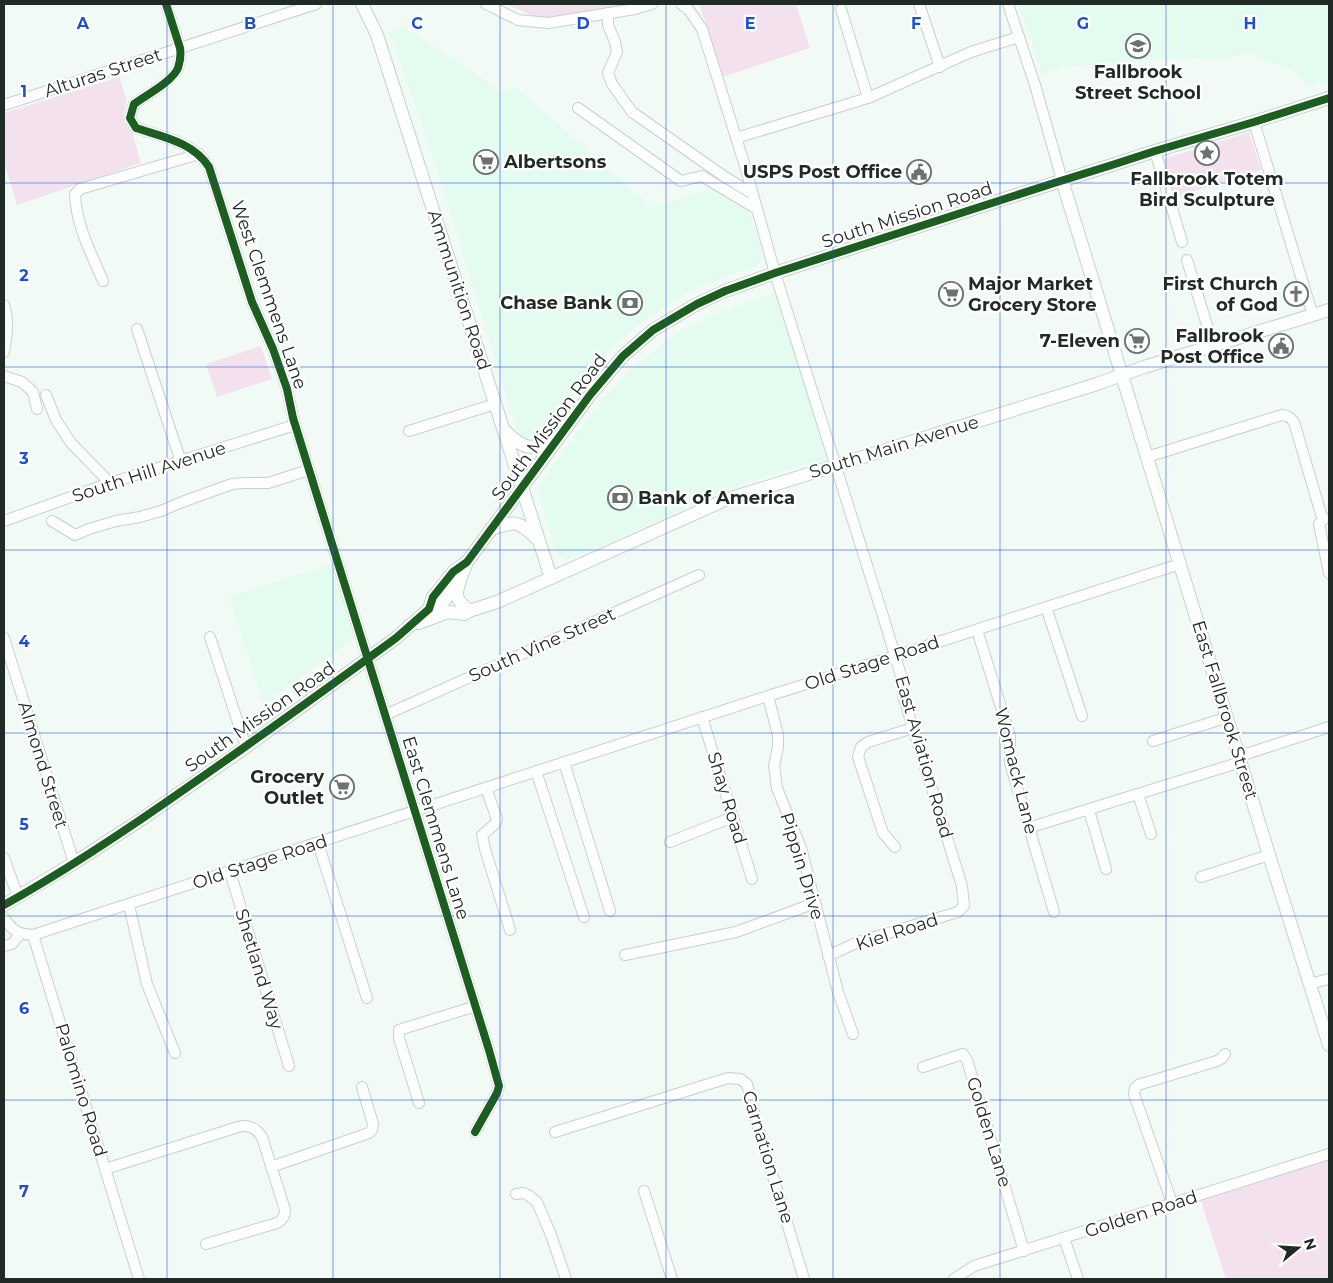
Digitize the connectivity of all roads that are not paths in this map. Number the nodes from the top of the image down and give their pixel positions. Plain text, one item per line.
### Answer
1 (166, 4) edge
2 (316, 4) edge
3 (362, 4) edge
4 (486, 4) edge
5 (652, 4) edge
6 (681, 4) edge
7 (919, 4) edge
8 (1008, 4) edge
9 (841, 10) dead end
10 (608, 13) junction
11 (1019, 37) junction
12 (180, 48) junction
13 (940, 67) junction
14 (868, 98) junction
15 (1329, 98) edge
16 (4, 105) edge
17 (578, 108) dead end
18 (1254, 122) junction
19 (736, 138) junction
20 (1154, 151) junction
21 (199, 154) junction
22 (1062, 180) junction
23 (753, 194) junction
24 (757, 209) junction
25 (1182, 242) dead end
26 (1187, 260) dead end
27 (776, 273) junction
28 (103, 281) dead end
29 (4, 305) edge
30 (1329, 310) edge
31 (1313, 316) junction
32 (137, 329) dead end
33 (1213, 345) junction
34 (4, 352) edge
35 (1122, 375) junction
36 (4, 376) edge
37 (46, 395) dead end
38 (495, 404) junction
39 (37, 409) dead end
40 (295, 425) junction
41 (503, 428) junction
42 (410, 432) dead end
43 (558, 440) junction
44 (1147, 458) junction
45 (181, 462) junction
46 (836, 465) junction
47 (309, 470) junction
48 (110, 483) junction
49 (522, 488) junction
50 (1327, 518) edge
51 (4, 521) edge
52 (52, 521) dead end
53 (491, 529) junction
54 (539, 541) junction
55 (467, 562) junction
56 (1180, 564) junction
57 (1329, 573) edge
58 (698, 575) dead end
59 (551, 578) junction
60 (460, 580) junction
61 (1046, 607) junction
62 (429, 609) junction
63 (469, 611) junction
64 (412, 625) junction
65 (977, 630) junction
66 (210, 637) dead end
67 (4, 638) edge
68 (896, 656) junction
69 (368, 659) junction
70 (768, 696) junction
71 (385, 715) junction
72 (1082, 716) dead end
73 (702, 717) junction
74 (1228, 717) junction
75 (1329, 727) edge
76 (913, 728) junction
77 (1153, 741) dead end
78 (246, 747) junction
79 (1240, 759) junction
80 (564, 762) junction
81 (536, 771) junction
82 (486, 788) junction
83 (1138, 794) junction
84 (1089, 810) junction
85 (416, 811) junction
86 (733, 817) junction
87 (1028, 828) junction
88 (1151, 834) dead end
89 (670, 842) dead end
90 (318, 843) junction
91 (895, 847) dead end
92 (1269, 855) junction
93 (4, 858) edge
94 (74, 863) junction
95 (1106, 869) dead end
96 (230, 872) junction
97 (1201, 877) dead end
98 (752, 879) dead end
99 (18, 897) junction
100 (815, 904) junction
101 (4, 905) edge
102 (129, 905) junction
103 (964, 906) joint
104 (610, 911) dead end
105 (1054, 912) dead end
106 (584, 917) dead end
107 (4, 918) edge
108 (510, 930) dead end
109 (20, 934) junction
110 (33, 935) junction
111 (4, 946) edge
112 (625, 955) dead end
113 (828, 956) junction
114 (1329, 979) edge
115 (1309, 984) junction
116 (367, 998) dead end
117 (476, 1006) junction
118 (853, 1034) dead end
119 (1329, 1045) edge
120 (175, 1053) dead end
121 (1225, 1054) dead end
122 (289, 1066) dead end
123 (923, 1067) dead end
124 (362, 1088) dead end
125 (419, 1103) dead end
126 (475, 1132) dead end
127 (555, 1132) dead end
128 (1329, 1154) edge
129 (271, 1167) junction
130 (105, 1169) junction
131 (644, 1191) dead end
132 (516, 1194) dead end
133 (1172, 1204) junction
134 (1064, 1238) junction
135 (206, 1244) dead end
136 (1024, 1251) junction
137 (139, 1279) edge
138 (566, 1279) edge
139 (672, 1279) edge
140 (804, 1279) edge
141 (954, 1279) edge
142 (1078, 1279) edge

1 - 12 street, West Clemmens Lane
2 - 12 street, Alturas Street
3 - 38 main road, Ammunition Road
4 - 10 street
5 - 10 street
6 - 19 street, East Aviation Road
7 - 13 street
8 - 11 street
9 - 14 street
10 - 23 street
11 - 13 street
11 - 22 street
12 - 16 street, Alturas Street
12 - 21 street, West Clemmens Lane
13 - 14 street
14 - 19 street
15 - 18 main road, South Mission Road
17 - 24 street
18 - 20 main road, South Mission Road
18 - 31 street
19 - 23 street, East Aviation Road
20 - 22 main road, South Mission Road
20 - 25 street
21 - 28 street
21 - 40 street, West Clemmens Lane
22 - 27 main road, South Mission Road
22 - 35 main road, East Fallbrook Street
23 - 24 street, East Aviation Road
24 - 27 street, East Aviation Road
26 - 33 street
27 - 43 main road, South Mission Road
27 - 46 street, East Aviation Road
29 - 34 street
30 - 31 main road, South Main Avenue
31 - 33 main road, South Main Avenue
32 - 45 street
33 - 35 main road, South Main Avenue
35 - 44 main road, East Fallbrook Street
35 - 46 main road, South Main Avenue
36 - 39 street
37 - 48 street
38 - 41 main road, Ammunition Road
38 - 42 street
40 - 45 street, South Hill Avenue
40 - 47 street, West Clemmens Lane
41 - 43 main road
41 - 49 main road, Ammunition Road
43 - 49 main road, South Mission Road
44 - 50 street
44 - 56 main road, East Fallbrook Street
45 - 48 street, South Hill Avenue
46 - 59 main road, South Main Avenue
46 - 68 street, East Aviation Road
47 - 52 street
47 - 69 street, West Clemmens Lane
48 - 51 street, South Hill Avenue
49 - 53 main road, South Mission Road
49 - 54 main road, Ammunition Road
50 - 57 street
53 - 54 main road
53 - 55 main road, South Mission Road
54 - 59 main road, Ammunition Road
55 - 60 main road, South Mission Road
55 - 62 main road, South Mission Road
56 - 61 street, Old Stage Road
56 - 74 main road, East Fallbrook Street
58 - 71 street, South Vine Street
59 - 63 main road, South Main Avenue
60 - 62 main road, South Mission Road
60 - 63 main road
61 - 65 street, Old Stage Road
61 - 72 street
62 - 64 main road, South Mission Road
63 - 64 main road, South Main Avenue
64 - 69 main road, South Mission Road
65 - 68 street, Old Stage Road
65 - 87 street, Womack Lane
66 - 78 street
67 - 94 street, Almond Street
68 - 70 street, Old Stage Road
68 - 76 street, East Aviation Road
69 - 71 street, East Clemmens Lane
69 - 78 main road, South Mission Road
70 - 73 street, Old Stage Road
70 - 100 street, Pippin Drive
71 - 85 street, East Clemmens Lane
73 - 80 street, Old Stage Road
73 - 86 street, Shay Road
74 - 77 street
74 - 79 main road, East Fallbrook Street
75 - 79 street
76 - 91 street
76 - 103 street, East Aviation Road
78 - 94 main road, South Mission Road
79 - 83 street
79 - 92 main road, East Fallbrook Street
80 - 81 street, Old Stage Road
80 - 104 street
81 - 82 street, Old Stage Road
81 - 106 street
82 - 85 street, Old Stage Road
82 - 108 street
83 - 84 street
83 - 88 street
84 - 87 street
84 - 95 street
85 - 90 street, Old Stage Road
85 - 117 street, East Clemmens Lane
86 - 89 street
86 - 98 street, Shay Road
87 - 105 street, Womack Lane
90 - 96 street, Old Stage Road
90 - 116 street
92 - 97 street
92 - 115 main road, East Fallbrook Street
93 - 99 street
94 - 99 main road, South Mission Road
96 - 102 street, Old Stage Road
96 - 122 street, Shetland Way
99 - 101 main road, South Mission Road
100 - 112 street
100 - 113 street, Pippin Drive
102 - 110 street, Old Stage Road
102 - 120 street
103 - 113 street, Kiel Road
107 - 109 street
109 - 110 street
109 - 111 street
110 - 130 street, Palomino Road
113 - 118 street, Pippin Drive
114 - 115 street
115 - 119 main road, East Fallbrook Street
117 - 125 street
117 - 126 street, East Clemmens Lane
121 - 133 street
123 - 136 street, Golden Lane
124 - 129 street
127 - 140 street, Carnation Lane
128 - 133 street, Golden Road
129 - 130 street
129 - 135 street
130 - 137 street, Palomino Road
131 - 139 street
132 - 138 street
133 - 134 street, Golden Road
134 - 136 street, Golden Road
134 - 142 street
136 - 141 street, Golden Road

